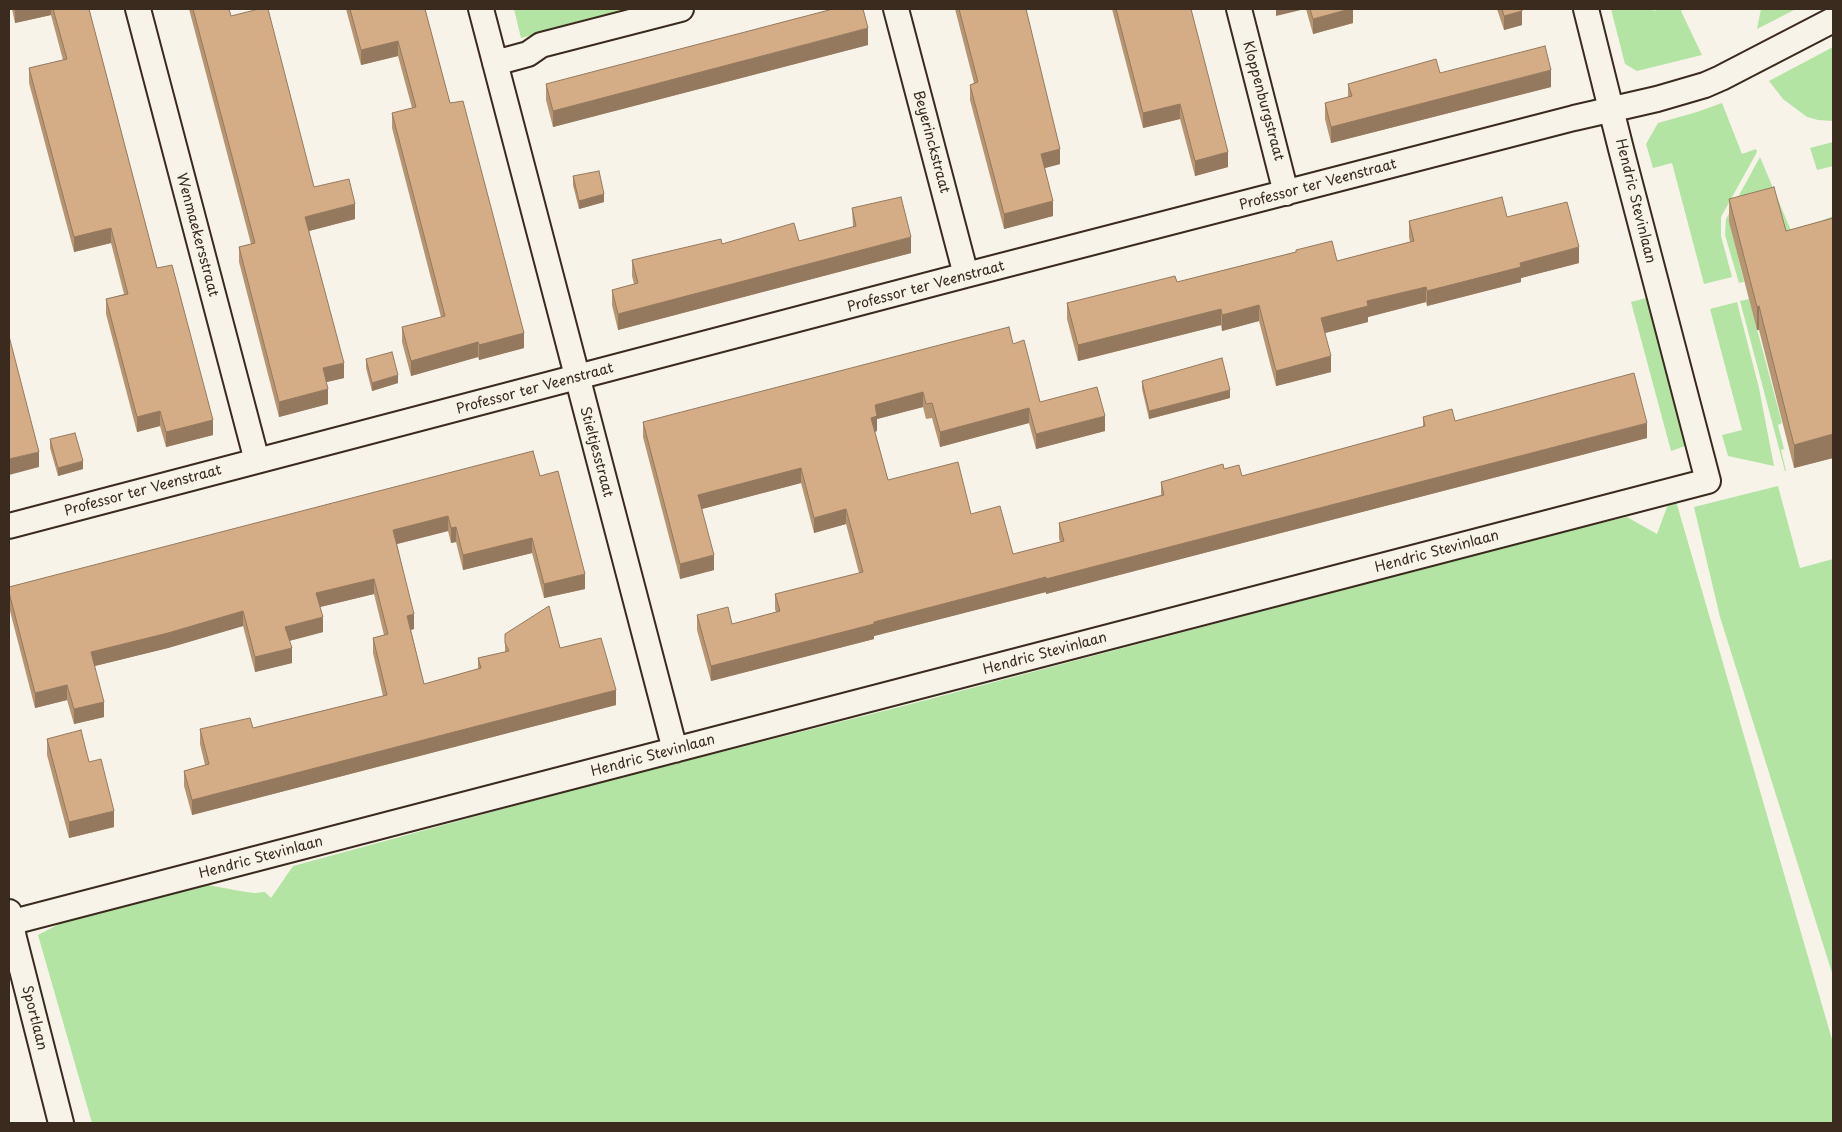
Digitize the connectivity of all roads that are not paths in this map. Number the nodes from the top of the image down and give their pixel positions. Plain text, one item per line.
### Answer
1 (138, 9) edge
2 (481, 9) edge
3 (681, 9) edge
4 (896, 9) edge
5 (1238, 9) edge
6 (1586, 9) edge
7 (1833, 20) edge
8 (495, 63) junction
9 (1612, 110) junction
10 (1286, 193) junction
11 (966, 275) junction
12 (577, 378) junction
13 (257, 462) junction
14 (9, 526) edge
15 (675, 750) junction
16 (9, 919) edge
17 (61, 1123) edge

1 - 13 street, Wenmaekersstraat
2 - 8 street, Stieltjesstraat
3 - 8 street
4 - 11 street, Beyerinckstraat
5 - 10 street, Kloppenburgstraat
6 - 9 street
7 - 9 street, Professor ter Veenstraat
8 - 12 street, Stieltjesstraat
9 - 10 street, Professor ter Veenstraat
9 - 15 street, Hendric Stevinlaan
10 - 11 street, Professor ter Veenstraat
11 - 12 street, Professor ter Veenstraat
12 - 13 street, Professor ter Veenstraat
12 - 15 street, Stieltjesstraat
13 - 14 street, Professor ter Veenstraat
15 - 16 street, Hendric Stevinlaan
16 - 17 street, Sportlaan

